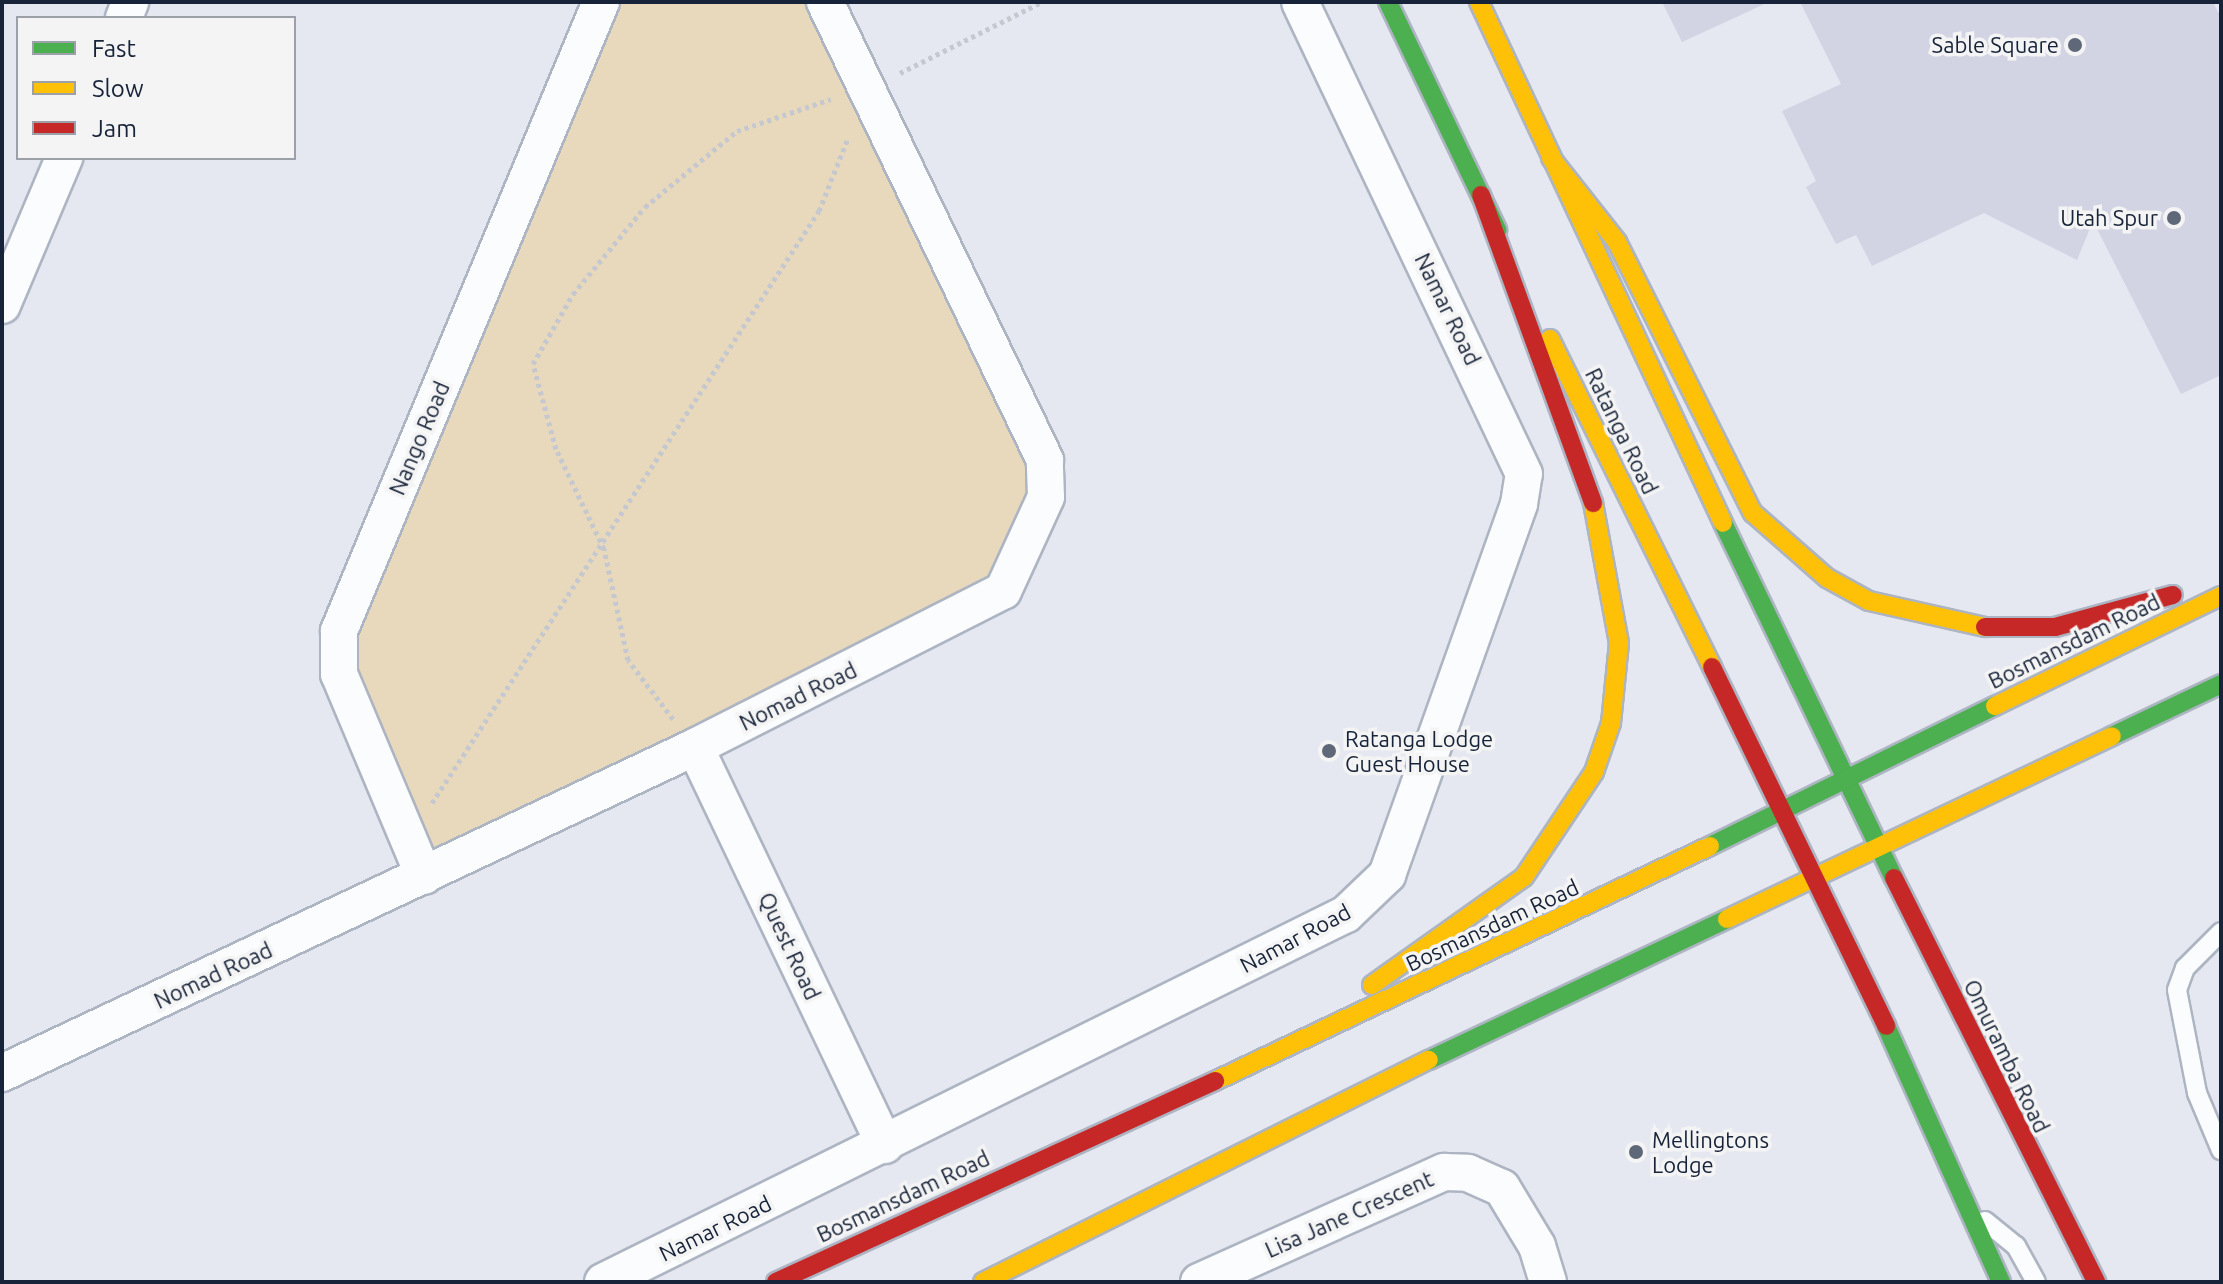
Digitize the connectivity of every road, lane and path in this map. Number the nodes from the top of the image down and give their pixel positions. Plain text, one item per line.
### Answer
1 (601, 2) edge
2 (825, 2) edge
3 (1042, 2) edge
4 (1300, 2) edge
5 (1388, 2) edge
6 (1479, 2) edge
7 (867, 89) junction
8 (1551, 158) junction
9 (63, 160) edge
10 (1481, 195) junction
11 (2, 305) edge
12 (604, 549) junction
13 (2221, 581) edge
14 (2221, 596) edge
15 (2221, 684) edge
16 (695, 747) junction
17 (1844, 779) junction
18 (1780, 811) junction
19 (409, 841) junction
20 (1879, 850) junction
21 (424, 876) junction
22 (1814, 880) junction
23 (2221, 932) edge
24 (1274, 1051) junction
25 (5, 1063) edge
26 (885, 1145) junction
27 (2221, 1150) edge
28 (2046, 1191) junction
29 (1969, 1208) junction
30 (603, 1282) edge
31 (776, 1282) edge
32 (983, 1282) edge
33 (1199, 1282) edge
34 (1548, 1282) edge
35 (2001, 1282) edge
36 (2036, 1282) edge
37 (2083, 1282) edge
38 (2096, 1282) edge

1 - 19 street, Nango Road
2 - 7 street, Nomad Road
3 - 7 path
4 - 26 street, Namar Road
5 - 10 main road, Ratanga Road
6 - 8 main road
7 - 12 path
7 - 12 path
7 - 16 street, Nomad Road
8 - 13 main road
8 - 17 main road
9 - 11 street
10 - 18 main road, Ratanga Road
10 - 24 main road
12 - 16 path
12 - 19 path
14 - 17 main road, Bosmansdam Road
15 - 20 main road
16 - 21 street, Nomad Road
16 - 26 street, Quest Road
17 - 18 main road, Bosmansdam Road
17 - 20 main road
18 - 22 main road, Ratanga Road
18 - 24 main road, Bosmansdam Road
19 - 21 street, Nango Road
20 - 22 main road
20 - 28 main road, Omuramba Road
21 - 25 street, Nomad Road
22 - 29 main road
22 - 32 main road
23 - 27 lane
24 - 31 main road, Bosmansdam Road
26 - 30 street, Namar Road
28 - 37 lane
28 - 38 main road, Omuramba Road
29 - 35 main road
29 - 36 lane
33 - 34 street, Lisa Jane Crescent

